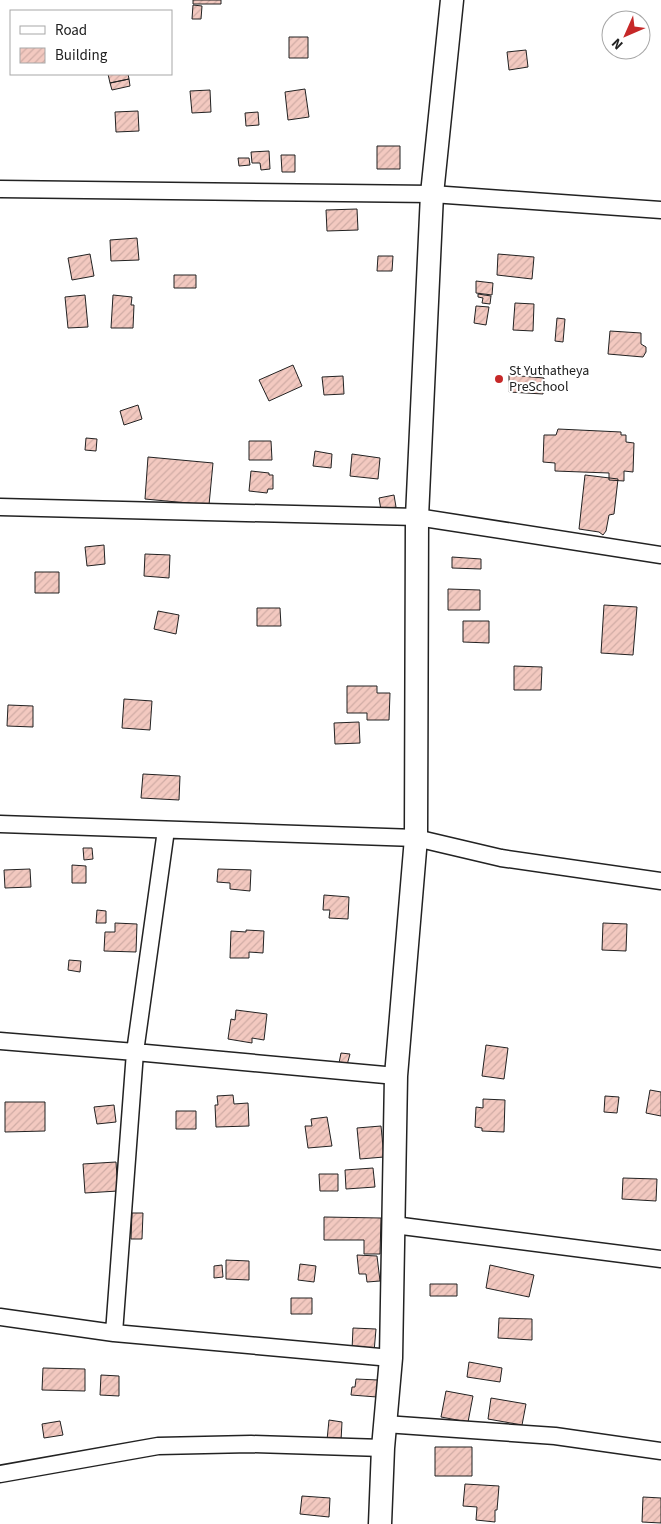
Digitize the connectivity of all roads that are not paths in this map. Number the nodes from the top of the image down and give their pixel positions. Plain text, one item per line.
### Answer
1 (452, 0) edge
2 (0, 189) edge
3 (432, 194) junction
4 (661, 210) edge
5 (0, 507) edge
6 (417, 517) junction
7 (661, 555) edge
8 (0, 824) edge
9 (166, 830) junction
10 (416, 838) junction
11 (661, 881) edge
12 (0, 1041) edge
13 (136, 1052) junction
14 (396, 1076) junction
15 (394, 1225) junction
16 (661, 1260) edge
17 (0, 1317) edge
18 (114, 1333) junction
19 (391, 1358) junction
20 (385, 1424) junction
21 (383, 1448) junction
22 (661, 1451) edge
23 (0, 1474) edge
24 (380, 1524) edge

1 - 3 street
2 - 3 street
3 - 4 street
3 - 6 street
5 - 6 street
6 - 7 street
6 - 10 street
8 - 9 street
9 - 10 street
9 - 13 street
10 - 11 street
10 - 14 street
12 - 13 street
13 - 14 street
13 - 18 street
14 - 15 street
15 - 16 street
15 - 19 street
17 - 18 street
18 - 19 street
19 - 20 street
20 - 21 street
20 - 22 street
21 - 23 street
21 - 24 street

